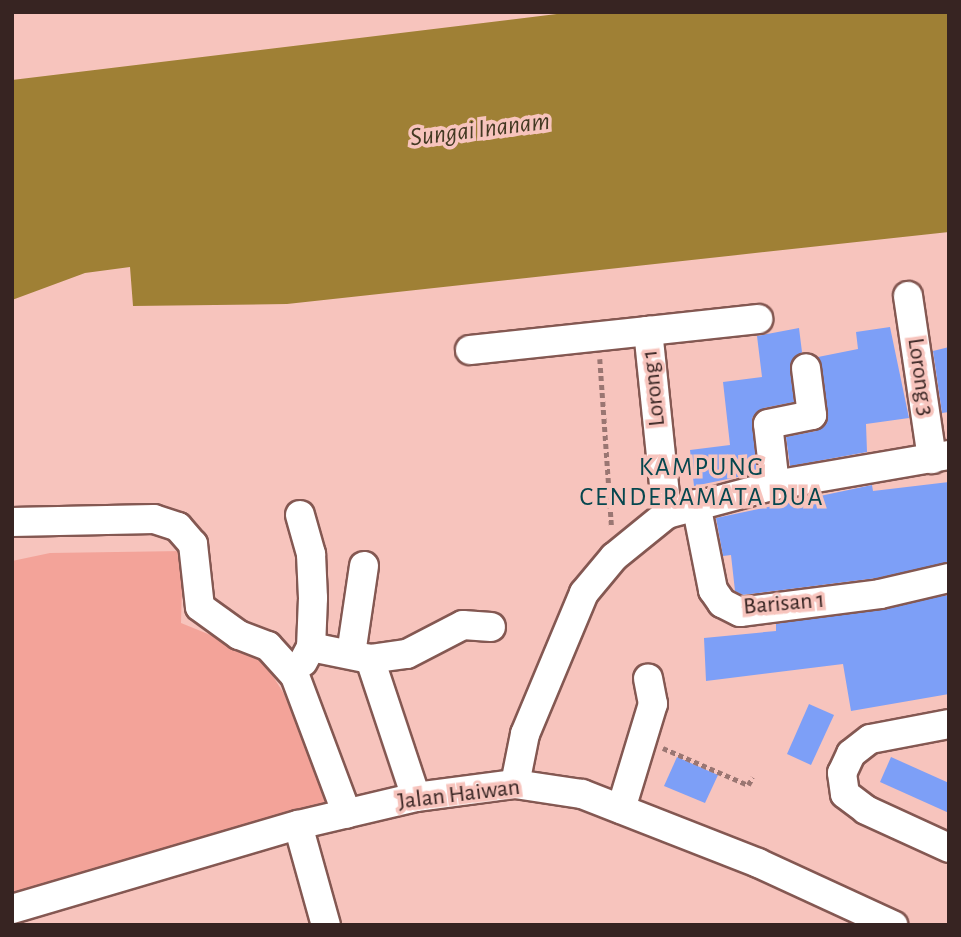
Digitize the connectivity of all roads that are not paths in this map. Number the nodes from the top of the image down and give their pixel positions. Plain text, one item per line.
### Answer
1 (908, 296) dead end
2 (758, 319) dead end
3 (648, 331) junction
4 (470, 350) dead end
5 (806, 368) dead end
6 (940, 457) edge
7 (775, 485) junction
8 (696, 504) junction
9 (667, 514) junction
10 (300, 515) dead end
11 (12, 522) edge
12 (364, 566) dead end
13 (949, 578) edge
14 (491, 627) dead end
15 (311, 648) junction
16 (360, 657) junction
17 (295, 676) junction
18 (648, 678) dead end
19 (949, 724) edge
20 (515, 784) junction
21 (416, 797) junction
22 (621, 809) junction
23 (347, 814) junction
24 (298, 825) junction
25 (949, 848) edge
26 (12, 909) edge
27 (326, 925) edge
28 (893, 925) edge

1 - 6 street, Lorong 3
2 - 3 street, Lorong 1
3 - 4 street
3 - 9 street, Lorong 1
5 - 7 street
6 - 7 street
7 - 8 street
8 - 9 street
8 - 13 street, Barisan 1
9 - 20 street
10 - 15 street
11 - 17 street
12 - 16 street
14 - 16 street
15 - 16 street
15 - 17 street
16 - 21 street
17 - 23 street
18 - 22 street
19 - 25 street
20 - 21 street, Jalan Haiwan
20 - 22 street, Jalan Haiwan
21 - 23 street, Jalan Haiwan
22 - 28 street, Jalan Haiwan
23 - 24 street, Jalan Haiwan
24 - 26 street, Jalan Haiwan
24 - 27 street

